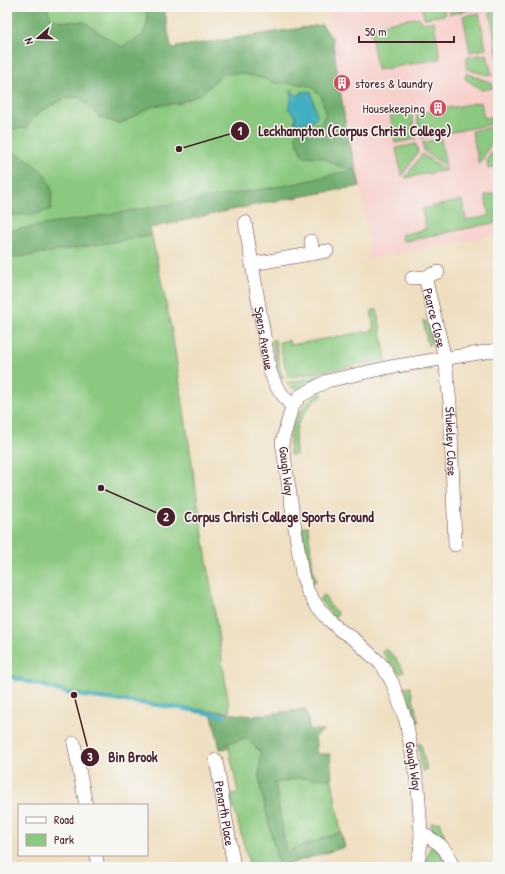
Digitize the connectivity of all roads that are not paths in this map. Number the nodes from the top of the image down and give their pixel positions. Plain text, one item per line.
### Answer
1 (245, 222) dead end
2 (327, 251) dead end
3 (252, 264) junction
4 (438, 272) dead end
5 (498, 350) edge
6 (445, 359) junction
7 (292, 407) junction
8 (456, 545) dead end
9 (74, 743) dead end
10 (216, 760) dead end
11 (86, 804) edge
12 (421, 833) junction
13 (96, 856) edge
14 (98, 867) edge
15 (234, 867) edge
16 (416, 867) edge
17 (453, 867) edge

1 - 3 street, Spens Avenue
2 - 3 street
3 - 7 street, Spens Avenue
4 - 6 street, Pearce Close
5 - 6 street, Gough Way
6 - 7 street, Gough Way
6 - 8 street, Stukeley Close
7 - 12 street, Gough Way
9 - 11 street
10 - 15 street, Penarth Place
12 - 16 street, Gough Way
12 - 17 street
13 - 14 street

